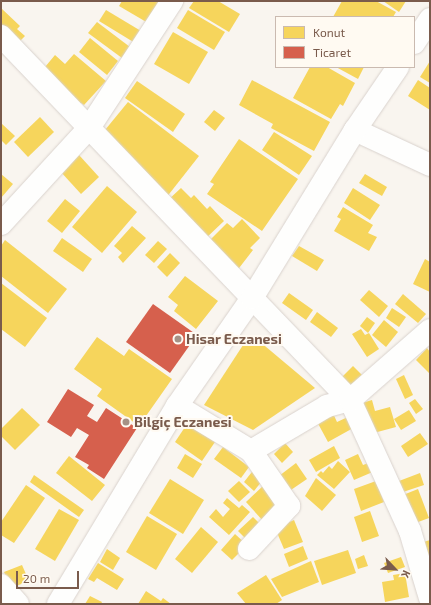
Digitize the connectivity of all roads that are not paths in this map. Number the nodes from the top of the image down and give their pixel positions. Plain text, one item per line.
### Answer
1 (172, 1) edge
2 (430, 21) edge
3 (1, 36) edge
4 (415, 42) edge
5 (397, 68) edge
6 (89, 128) junction
7 (355, 130) junction
8 (430, 165) edge
9 (1, 224) edge
10 (252, 298) junction
11 (430, 330) edge
12 (350, 400) junction
13 (178, 406) junction
14 (250, 451) junction
15 (249, 549) dead end
16 (1, 585) edge
17 (430, 598) edge
18 (18, 604) edge
19 (58, 604) edge

1 - 6 street
2 - 4 street
3 - 6 street
5 - 7 street
6 - 9 street
6 - 10 street
7 - 8 street
7 - 10 street
10 - 12 street
10 - 13 street
11 - 12 street
12 - 14 street
12 - 17 street
13 - 14 street
13 - 19 street
14 - 15 street
16 - 18 street

